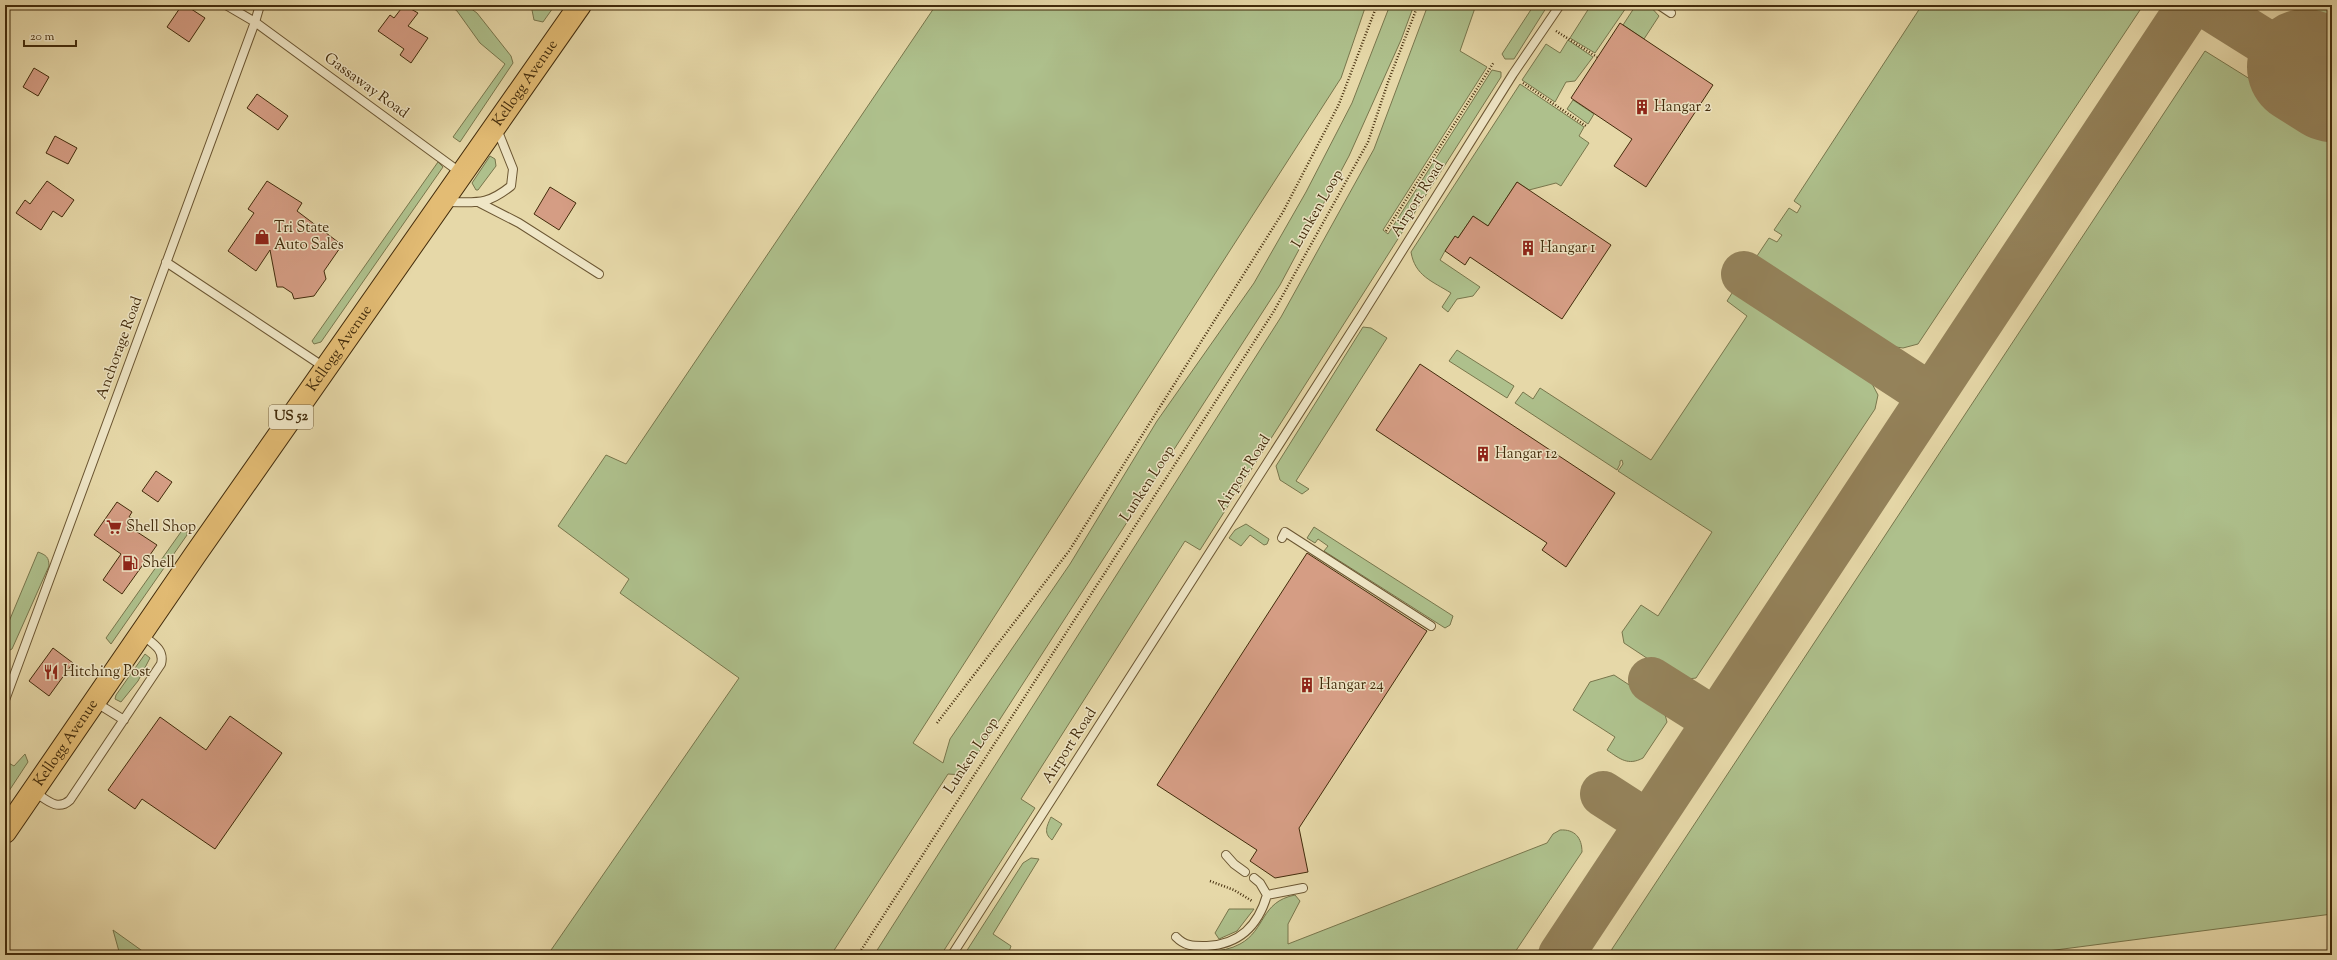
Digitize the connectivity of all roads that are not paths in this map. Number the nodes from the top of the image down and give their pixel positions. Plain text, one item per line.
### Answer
1 (226, 5) edge
2 (260, 5) edge
3 (580, 5) edge
4 (1560, 5) edge
5 (1659, 5) edge
6 (1671, 13) dead end
7 (255, 22) junction
8 (495, 124) junction
9 (461, 173) junction
10 (441, 202) junction
11 (480, 202) junction
12 (166, 262) junction
13 (599, 274) dead end
14 (325, 368) junction
15 (1282, 538) dead end
16 (1431, 626) dead end
17 (141, 634) junction
18 (5, 700) edge
19 (95, 701) junction
20 (124, 720) junction
21 (33, 791) junction
22 (5, 832) edge
23 (1226, 855) dead end
24 (1245, 872) dead end
25 (1254, 878) dead end
26 (1303, 888) dead end
27 (1267, 895) junction
28 (1176, 937) dead end
29 (952, 955) edge

1 - 7 lane, Gassaway Road
2 - 7 lane, Anchorage Road
3 - 8 main road, Kellogg Avenue / US 52
4 - 29 lane, Airport Road
5 - 6 lane
7 - 9 lane, Gassaway Road
7 - 12 lane, Anchorage Road
8 - 9 main road, Kellogg Avenue / US 52
8 - 11 lane
9 - 10 main road, Kellogg Avenue / US 52
10 - 11 lane
10 - 14 main road, Kellogg Avenue / US 52
11 - 13 lane
12 - 14 lane
12 - 18 lane, Anchorage Road
14 - 17 main road, Kellogg Avenue / US 52
15 - 16 lane
17 - 19 main road, Kellogg Avenue / US 52
17 - 20 lane
19 - 20 lane
19 - 21 main road, Kellogg Avenue / US 52
20 - 21 lane
21 - 22 main road, Kellogg Avenue / US 52
23 - 24 lane
25 - 27 lane
26 - 27 lane
27 - 28 lane

